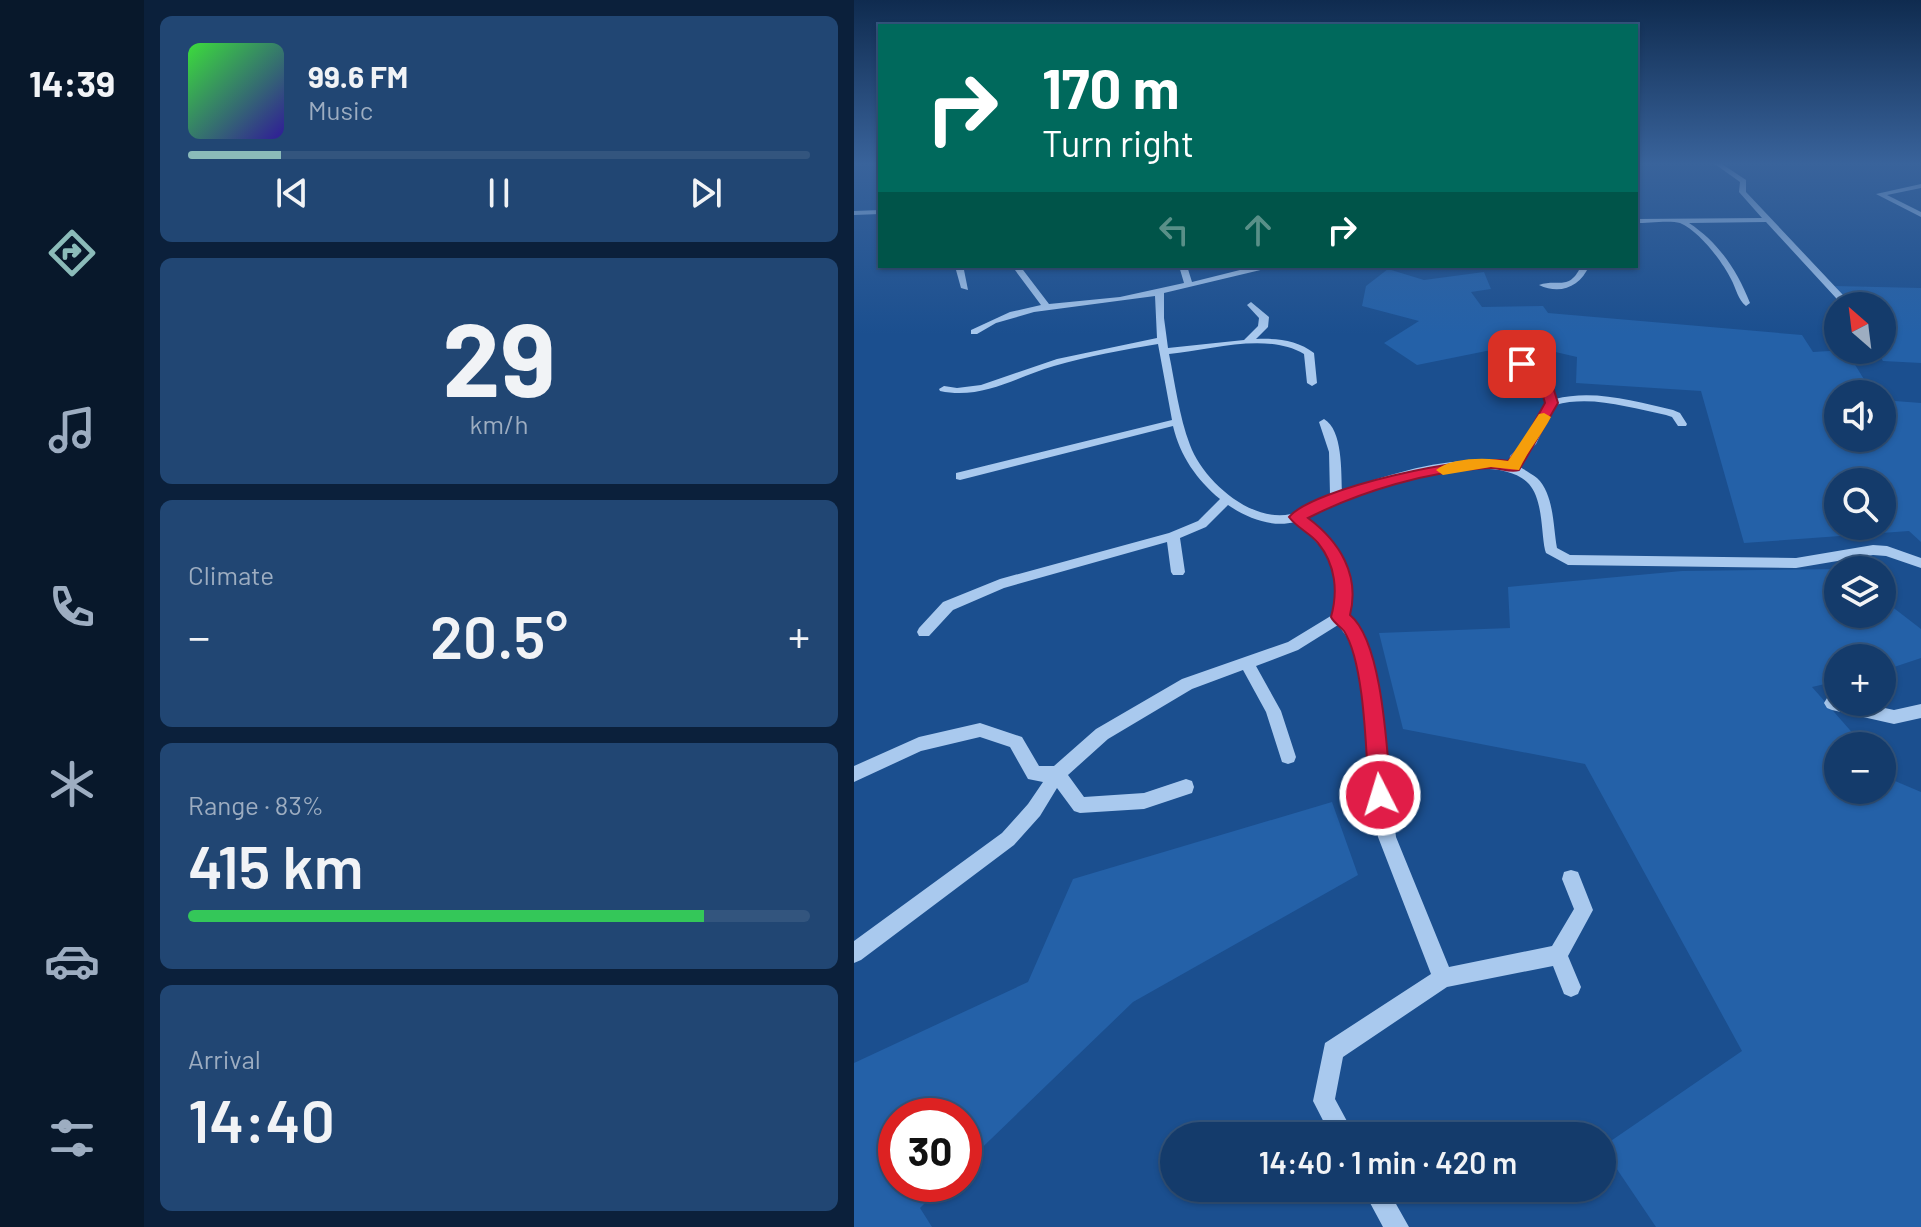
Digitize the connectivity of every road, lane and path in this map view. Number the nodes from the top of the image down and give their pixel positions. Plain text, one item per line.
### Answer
1 (1770, 220) joint
2 (1638, 221) edge
3 (1683, 222) junction
4 (962, 268) edge
5 (1017, 268) edge
6 (1184, 268) edge
7 (1263, 268) edge
8 (1584, 268) edge
9 (1188, 283) junction
10 (1543, 285) dead end
11 (965, 288) dead end
12 (1160, 292) junction
13 (1835, 292) edge
14 (1746, 303) dead end
15 (1045, 305) junction
16 (1251, 305) dead end
17 (974, 332) dead end
18 (1247, 342) junction
19 (1164, 346) junction
20 (1522, 364) dead end
21 (1312, 383) dead end
22 (944, 389) dead end
23 (1551, 403) junction
24 (1178, 422) junction
25 (1324, 422) dead end
26 (1682, 424) dead end
27 (1514, 467) junction
28 (960, 476) dead end
29 (1336, 497) junction
30 (1225, 501) junction
31 (1297, 517) junction
32 (1173, 536) junction
33 (1921, 563) edge
34 (1178, 572) dead end
35 (1340, 617) junction
36 (924, 632) dead end
37 (1246, 662) junction
38 (1921, 711) edge
39 (1890, 716) edge
40 (1288, 757) dead end
41 (854, 774) edge
42 (1057, 774) junction
43 (1186, 787) dead end
44 (1571, 879) dead end
45 (854, 953) edge
46 (1558, 955) junction
47 (1443, 978) junction
48 (1571, 987) dead end
49 (1336, 1122) edge
50 (1382, 1202) edge
51 (1397, 1227) edge

1 - 3 street
1 - 13 street
2 - 3 street
3 - 14 street
4 - 11 street
5 - 15 street
6 - 9 street
7 - 9 street
8 - 10 street
9 - 12 street
12 - 15 street
12 - 19 street
15 - 17 street
16 - 18 street
18 - 19 street
18 - 21 street
19 - 22 street
19 - 24 street
20 - 23 street
23 - 26 street
23 - 27 street
24 - 28 street
24 - 30 street
25 - 29 street
27 - 29 street
27 - 33 street
29 - 31 street
30 - 31 street
30 - 32 street
31 - 35 street
32 - 34 street
32 - 36 street
35 - 37 street
35 - 47 street
37 - 40 street
37 - 42 street
38 - 39 street
41 - 42 street
42 - 43 street
42 - 45 street
44 - 46 street
46 - 47 street
46 - 48 street
47 - 49 street
50 - 51 street

